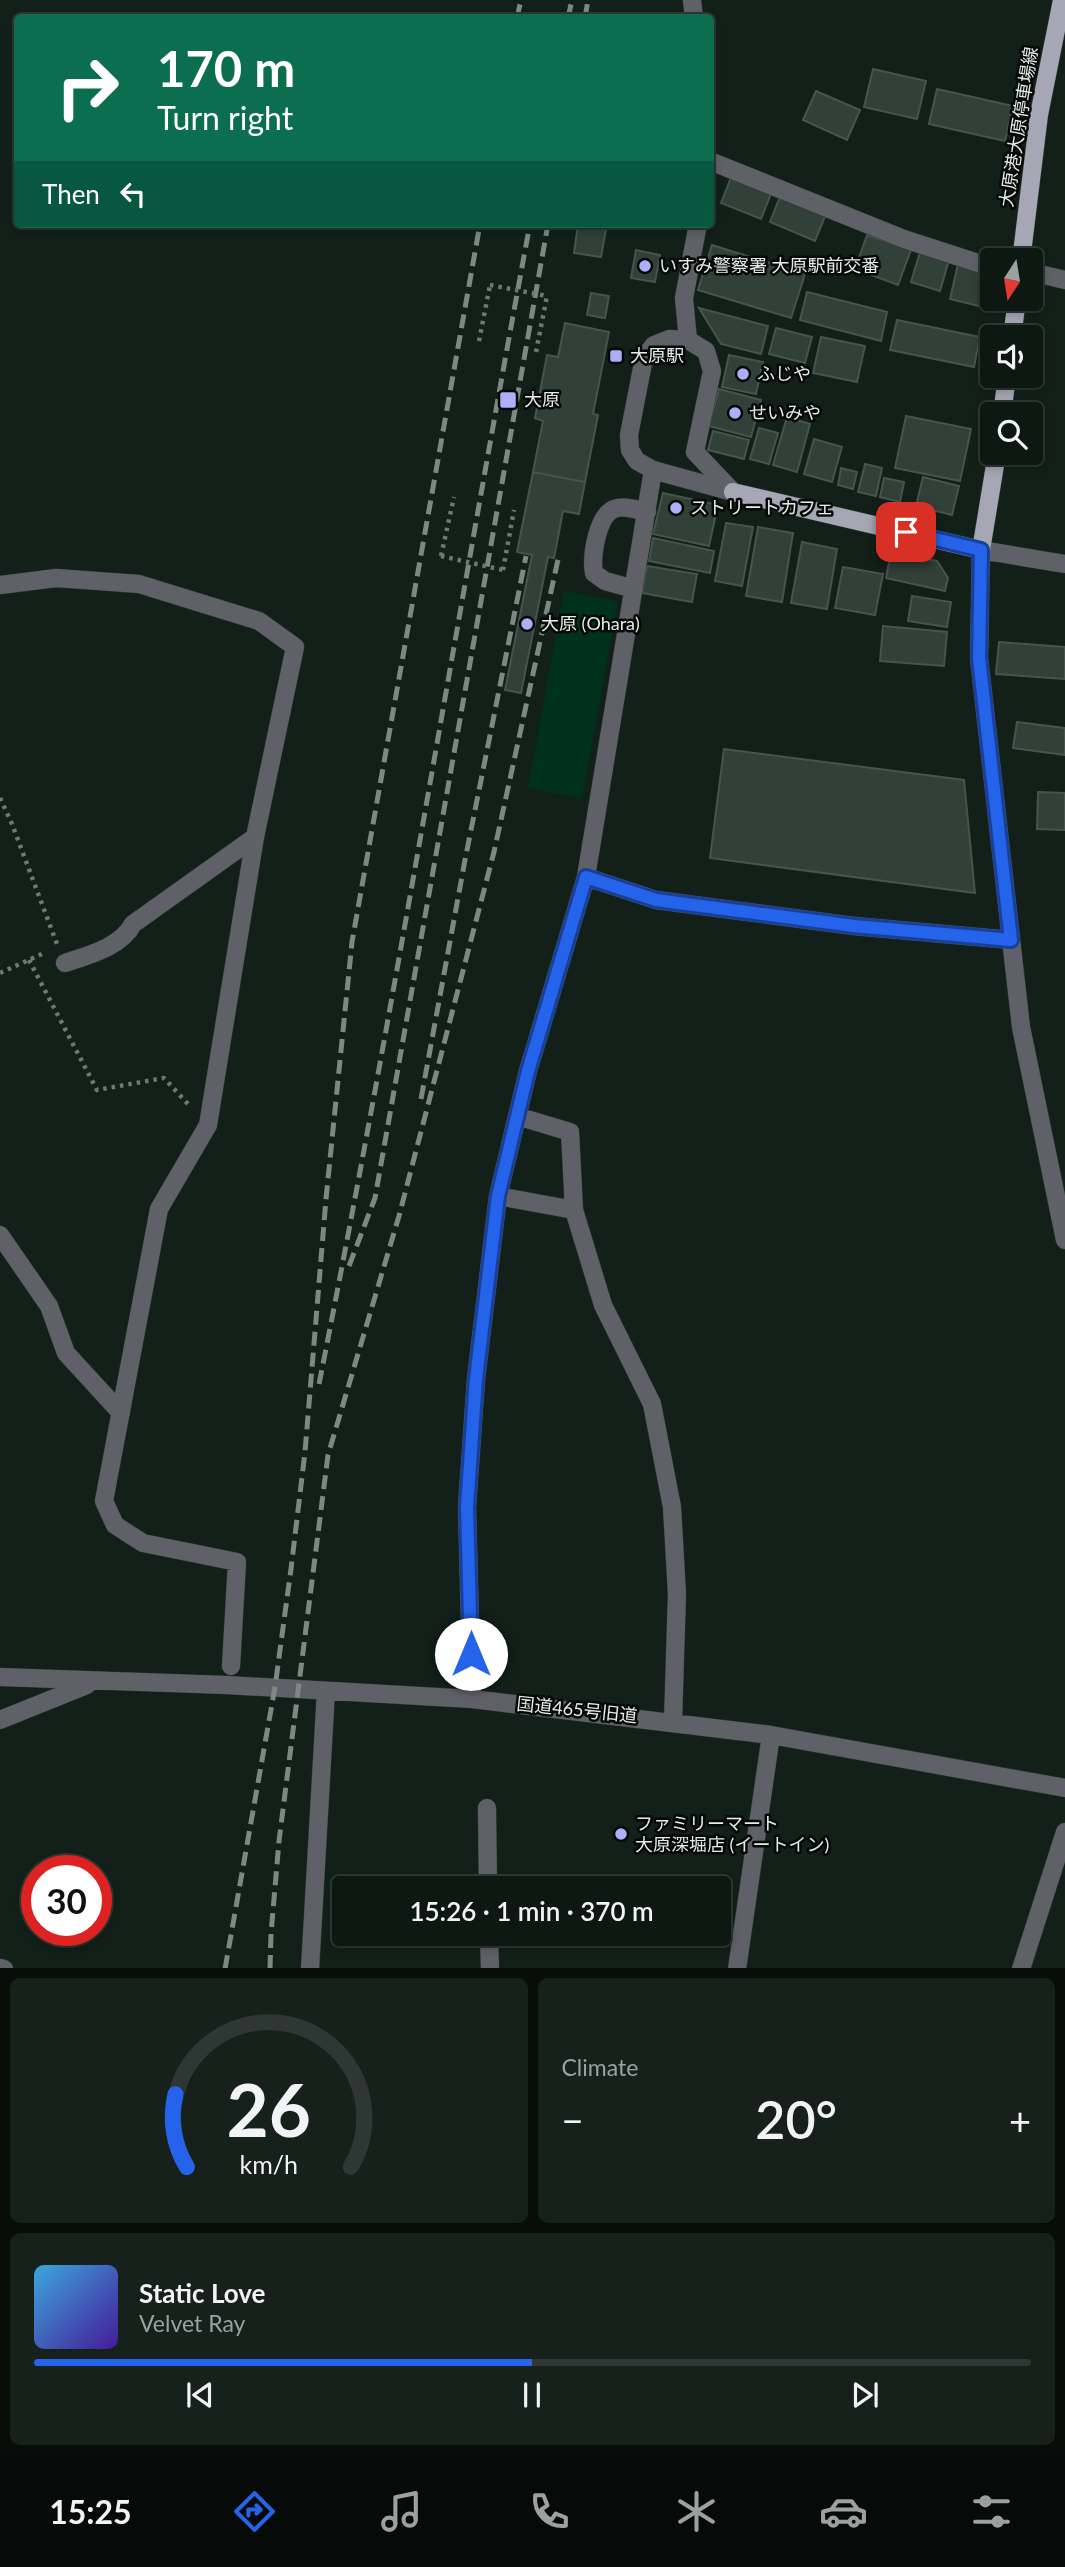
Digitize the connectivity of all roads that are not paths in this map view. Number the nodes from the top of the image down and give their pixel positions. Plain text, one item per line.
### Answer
1 (1062, 0) edge
2 (714, 163) edge
3 (697, 228) edge
4 (1023, 248) edge
5 (980, 264) edge
6 (1043, 275) edge
7 (1065, 280) edge
8 (688, 340) junction
9 (695, 452) junction
10 (995, 465) edge
11 (659, 472) junction
12 (733, 492) junction
13 (647, 512) junction
14 (981, 550) junction
15 (1065, 564) edge
16 (0, 585) edge
17 (634, 589) junction
18 (255, 837) junction
19 (586, 877) junction
20 (1011, 940) junction
21 (65, 963) dead end
22 (517, 1116) junction
23 (498, 1196) junction
24 (574, 1210) junction
25 (0, 1235) edge
26 (1065, 1240) edge
27 (121, 1413) junction
28 (231, 1666) dead end
29 (0, 1677) edge
30 (94, 1682) junction
31 (326, 1691) junction
32 (472, 1699) junction
33 (0, 1720) edge
34 (673, 1721) junction
35 (771, 1735) junction
36 (1065, 1788) edge
37 (487, 1808) dead end
38 (1065, 1832) edge
39 (488, 1876) edge
40 (489, 1946) edge
41 (310, 1968) edge
42 (490, 1968) edge
43 (737, 1968) edge
44 (1021, 1968) edge

1 - 4 main road, 大原港大原停車場線
2 - 5 street
3 - 8 street
6 - 7 street
8 - 9 street
8 - 11 street
9 - 11 street
9 - 12 street
10 - 14 main road
11 - 12 street
11 - 13 street
12 - 14 main road
13 - 17 street
13 - 17 street
14 - 15 street
14 - 20 street
16 - 18 street
17 - 19 street
18 - 21 street
18 - 27 street
19 - 20 street
19 - 22 street
20 - 26 street
22 - 23 street
22 - 24 street
23 - 24 street
23 - 32 street
24 - 34 street
25 - 27 street
27 - 28 street
29 - 30 street, 国道465号旧道
30 - 31 street, 国道465号旧道
30 - 33 street
31 - 32 street, 国道465号旧道
31 - 41 street
32 - 34 street, 国道465号旧道
34 - 35 street, 国道465号旧道
35 - 36 street, 国道465号旧道
35 - 43 street
37 - 39 street
38 - 44 street
40 - 42 street

